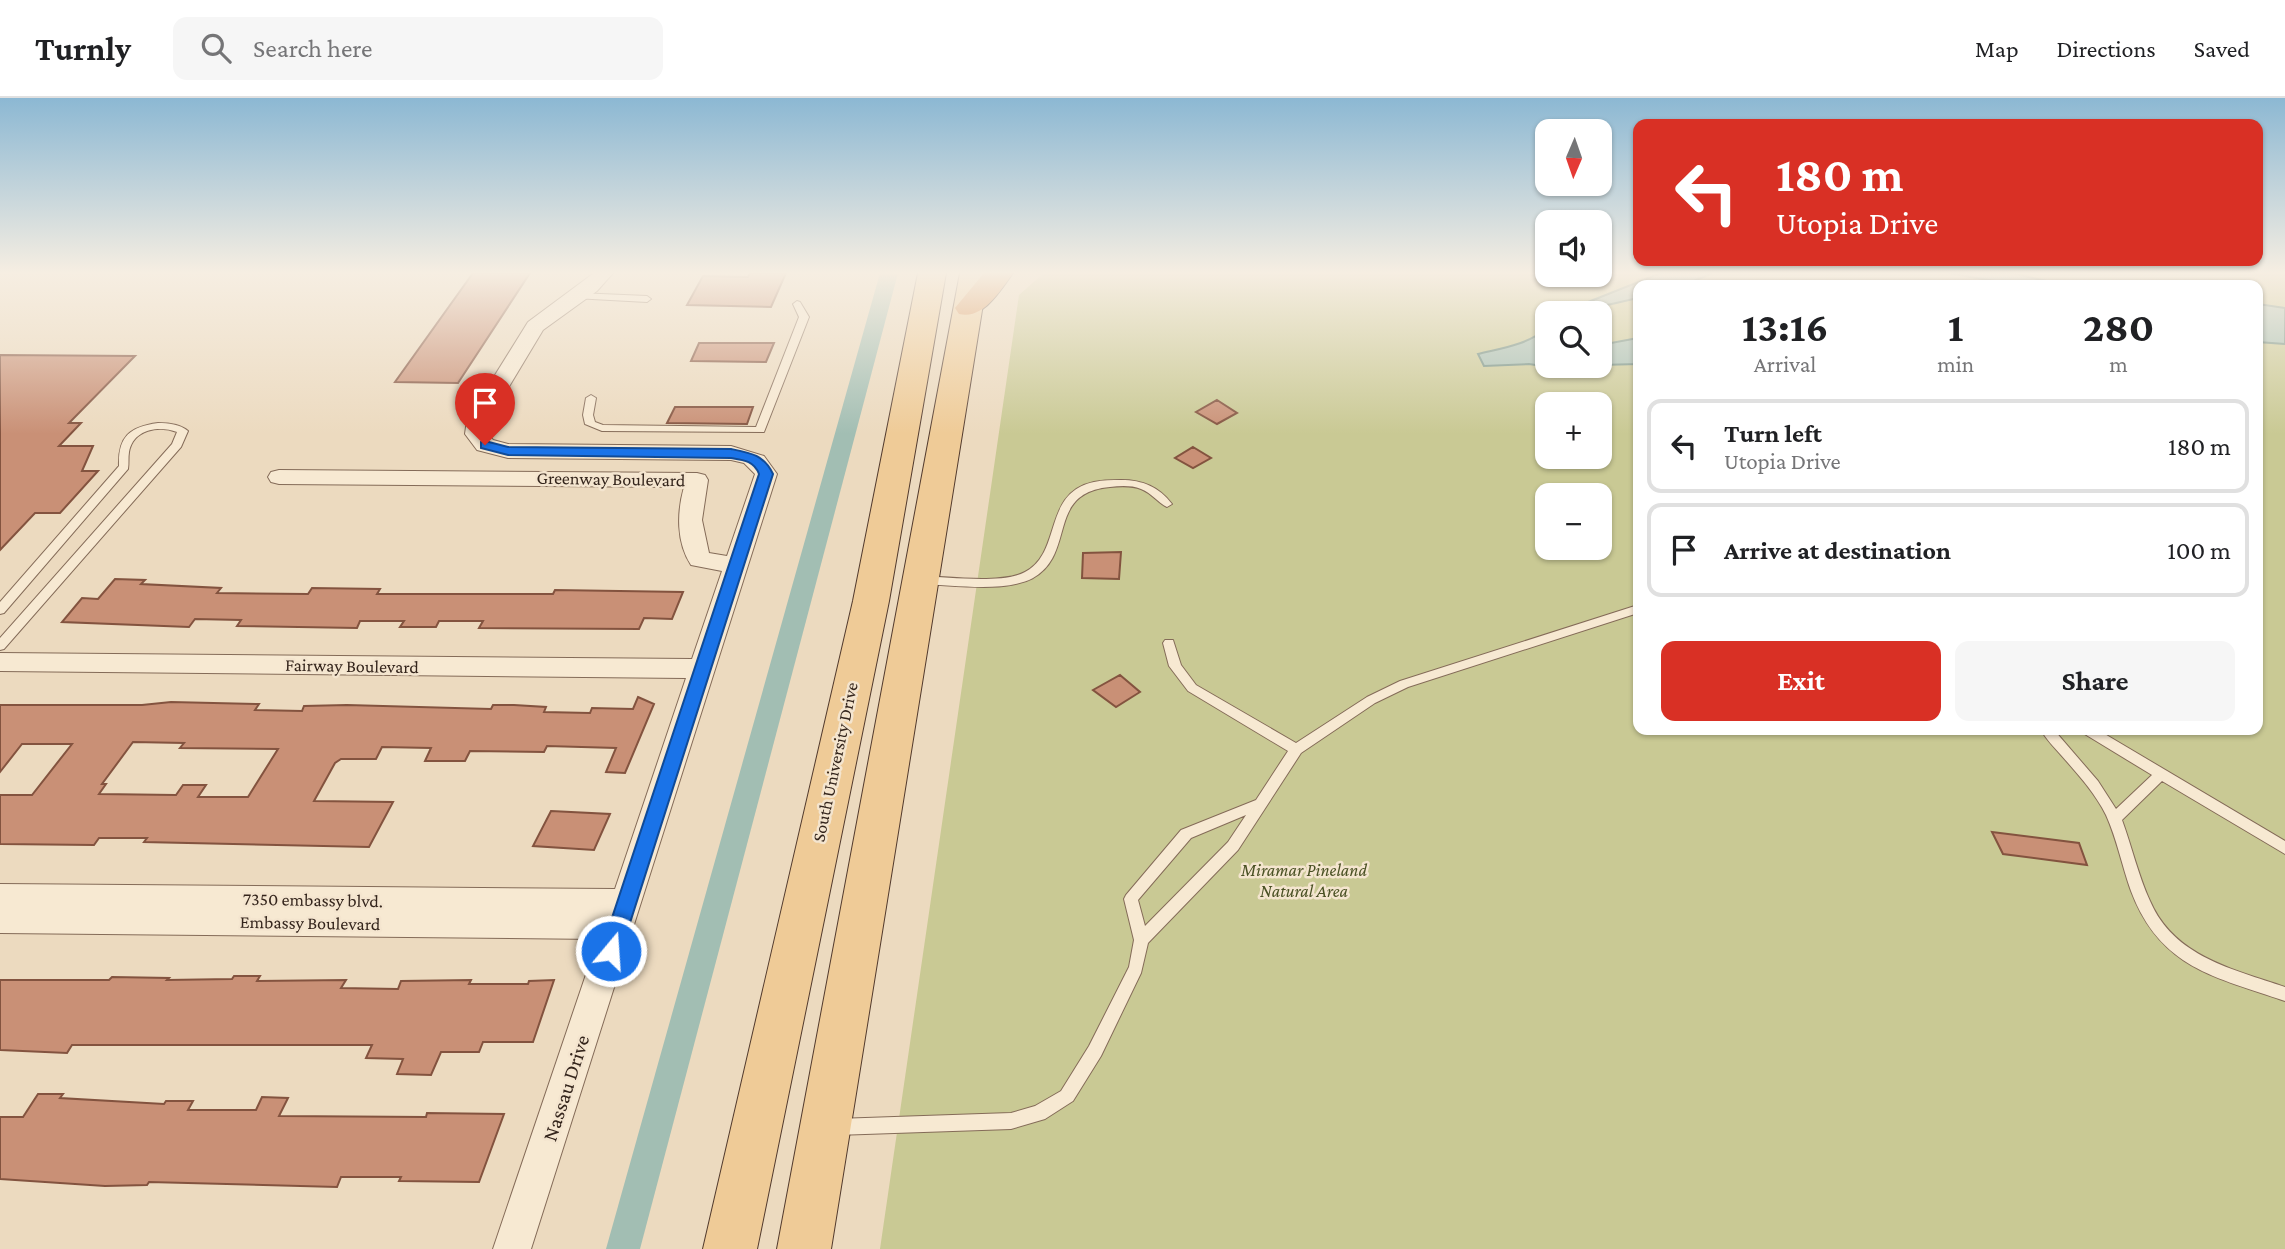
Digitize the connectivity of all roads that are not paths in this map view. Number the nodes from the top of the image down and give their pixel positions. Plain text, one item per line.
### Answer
1 (535, 327) edge
2 (800, 327) edge
3 (922, 327) edge
4 (966, 327) edge
5 (591, 398) dead end
6 (279, 477) dead end
7 (1167, 504) dead end
8 (737, 566) junction
9 (922, 580) junction
10 (0, 610) edge
11 (1633, 611) edge
12 (1170, 643) dead end
13 (0, 646) edge
14 (0, 662) edge
15 (704, 669) junction
16 (2051, 735) edge
17 (2096, 735) edge
18 (1296, 749) junction
19 (2161, 774) junction
20 (1259, 804) junction
21 (2114, 819) junction
22 (2285, 848) edge
23 (0, 897) edge
24 (623, 914) junction
25 (0, 920) edge
26 (1141, 940) junction
27 (2285, 994) edge
28 (826, 1127) junction
29 (512, 1249) edge
30 (730, 1249) edge
31 (804, 1249) edge

1 - 8 street, Nassau Drive
2 - 5 lane
3 - 30 main road, South University Drive
4 - 9 main road
6 - 8 street, Greenway Boulevard
7 - 9 lane
8 - 15 street, Nassau Drive
9 - 28 main road
10 - 13 lane
11 - 18 lane
12 - 18 lane
14 - 15 street, Fairway Boulevard
15 - 24 street, Nassau Drive
16 - 21 lane
17 - 19 lane
18 - 20 lane
19 - 21 lane
19 - 22 lane
20 - 26 lane
20 - 26 lane
21 - 27 lane
23 - 24 street, 7350 embassy blvd.
24 - 25 street, Embassy Boulevard
24 - 29 street, Nassau Drive
26 - 28 lane
28 - 31 main road

